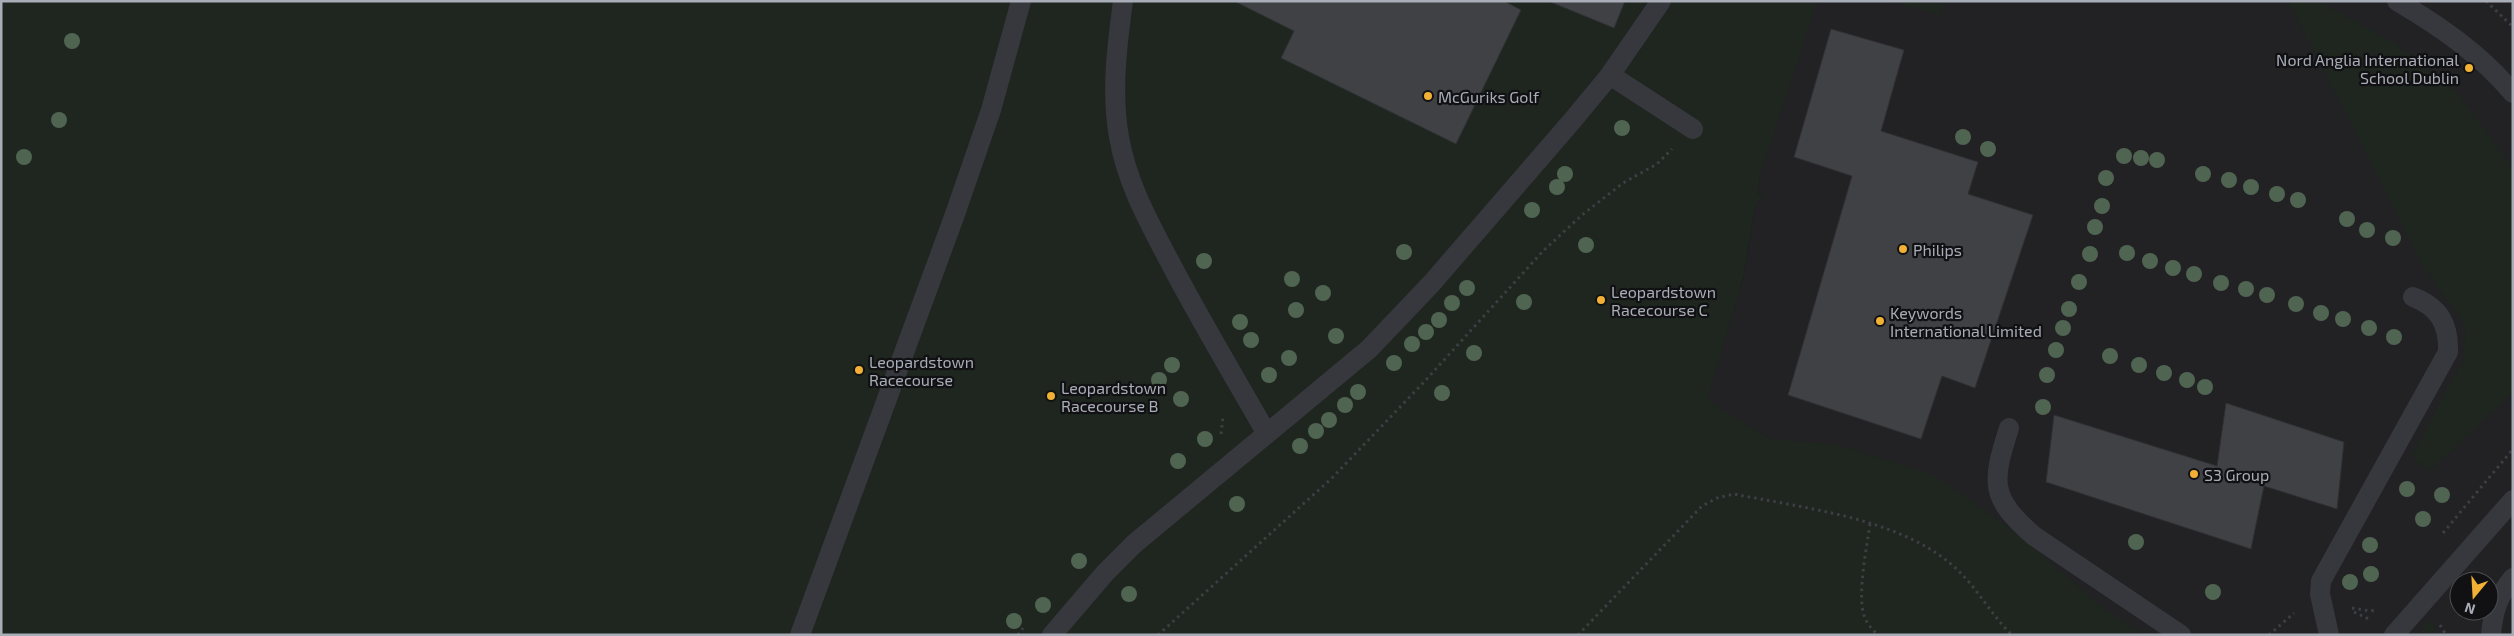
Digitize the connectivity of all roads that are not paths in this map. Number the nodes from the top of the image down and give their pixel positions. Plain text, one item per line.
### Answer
1 (1021, 1) edge
2 (1123, 1) edge
3 (1661, 1) edge
4 (2396, 1) edge
5 (1610, 75) junction
6 (2513, 93) edge
7 (1693, 129) road end
8 (2413, 297) dead end
9 (2009, 428) dead end
10 (1267, 434) junction
11 (2513, 500) edge
12 (2513, 578) edge
13 (800, 635) edge
14 (1052, 635) edge
15 (2181, 635) edge
16 (2329, 635) edge
17 (2394, 635) edge
18 (2491, 635) edge

1 - 13 lane
2 - 10 lane
3 - 5 lane
4 - 6 lane
5 - 7 lane
5 - 10 lane
8 - 16 lane
9 - 15 lane
10 - 14 lane
11 - 17 lane
12 - 18 lane

